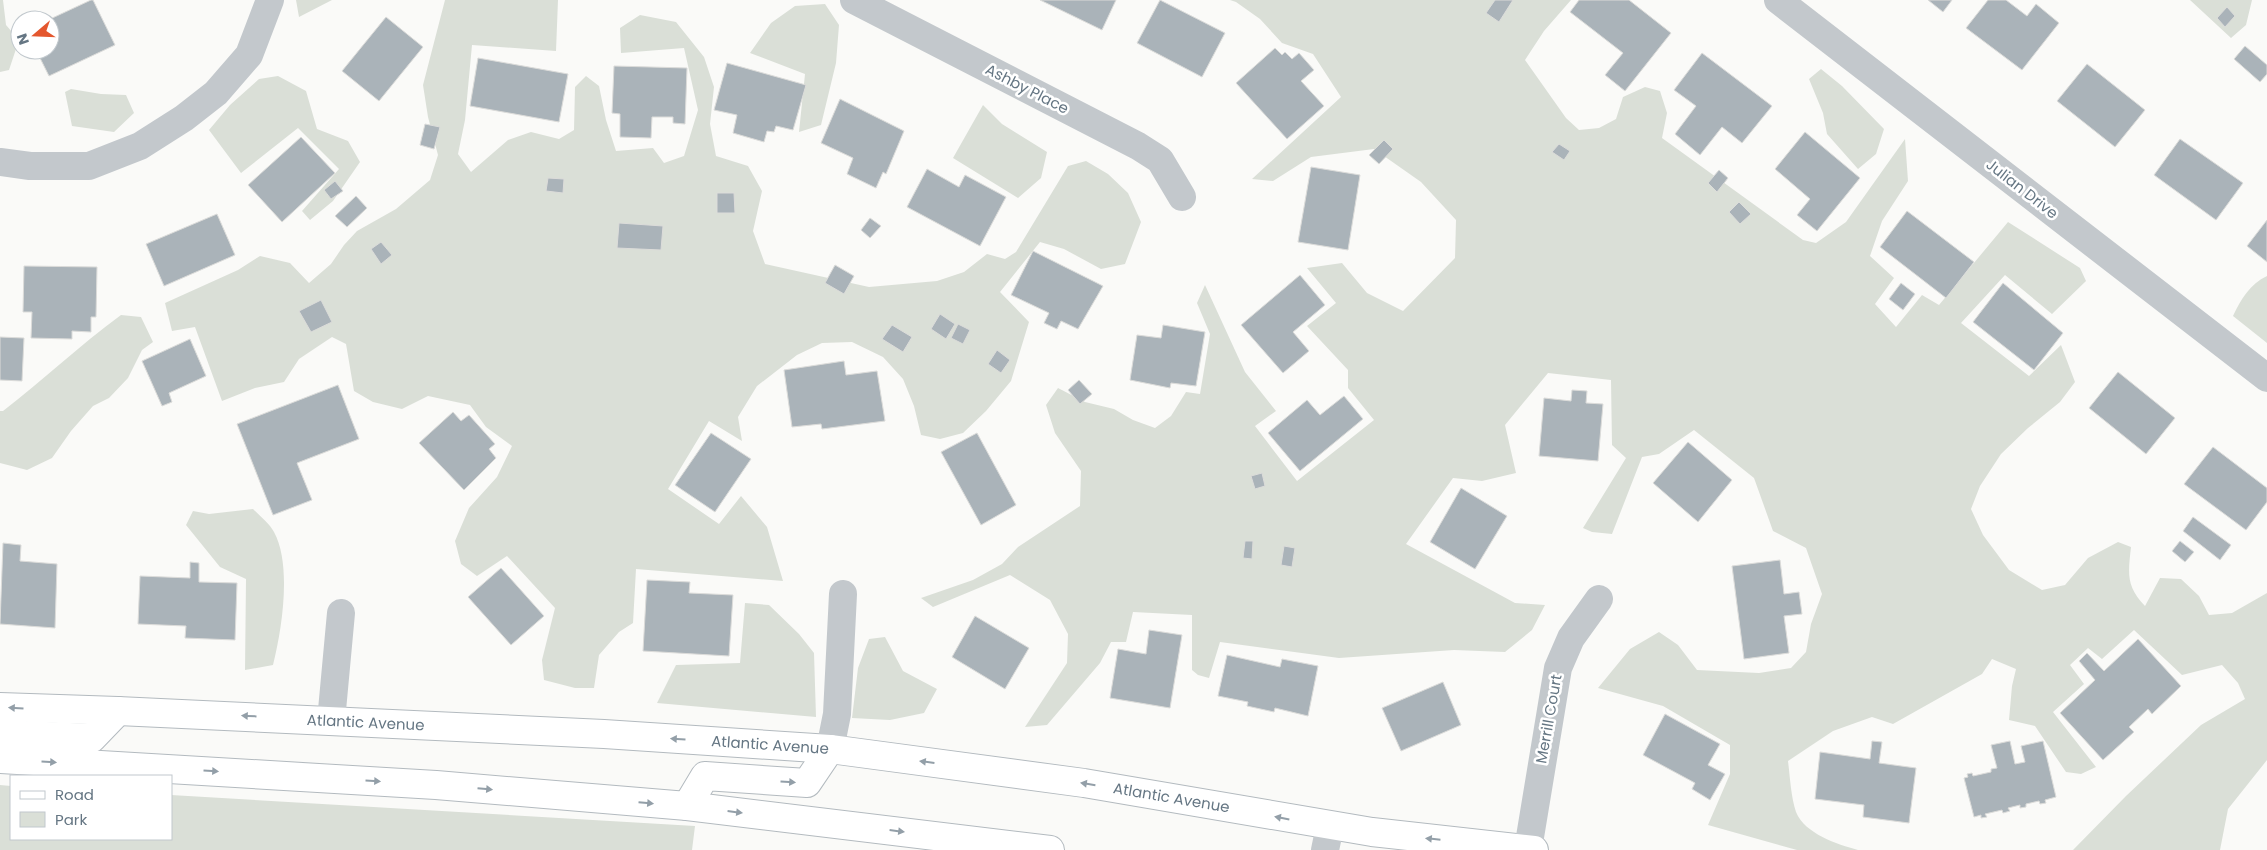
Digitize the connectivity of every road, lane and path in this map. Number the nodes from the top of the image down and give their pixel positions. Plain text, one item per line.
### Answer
1 (270, 0) edge
2 (854, 0) edge
3 (1778, 0) edge
4 (0, 162) edge
5 (1182, 197) dead end
6 (2267, 378) edge
7 (843, 594) dead end
8 (1599, 599) dead end
9 (340, 614) dead end
10 (0, 707) edge
11 (118, 710) junction
12 (330, 721) junction
13 (0, 734) edge
14 (830, 749) junction
15 (0, 759) edge
16 (687, 806) junction
17 (1328, 838) edge
18 (1050, 850) edge
19 (1531, 850) edge

1 - 4 street
2 - 5 street, Ashby Place
3 - 6 street, Julian Drive
7 - 14 street
8 - 19 street, Merrill Court
9 - 12 street
11 -> 10 main road, Atlantic Avenue
12 -> 11 main road, Atlantic Avenue
11 - 13 main road
14 -> 12 main road, Atlantic Avenue
16 -> 14 main road
17 -> 14 main road, Atlantic Avenue
15 -> 16 main road
16 -> 18 main road
19 -> 17 main road, Atlantic Avenue

